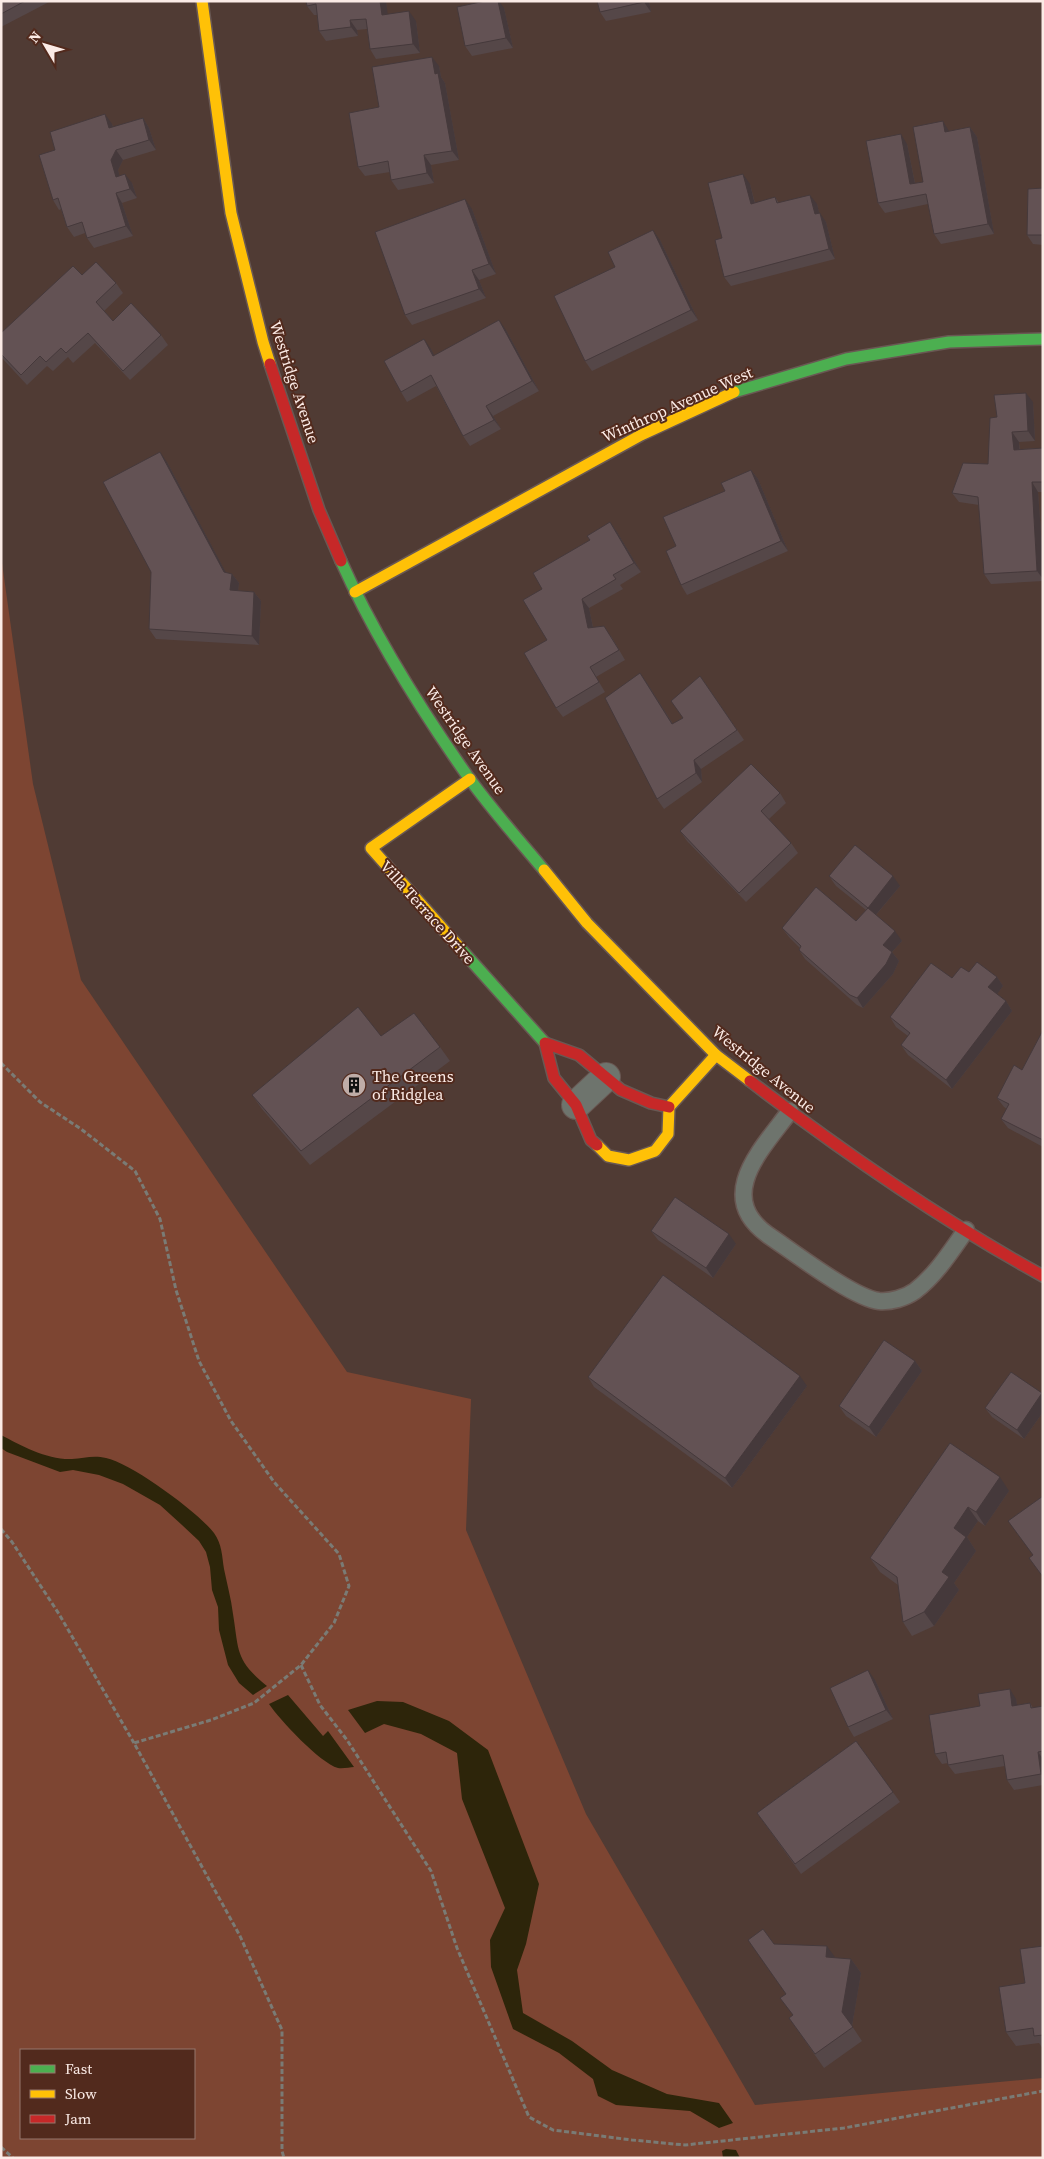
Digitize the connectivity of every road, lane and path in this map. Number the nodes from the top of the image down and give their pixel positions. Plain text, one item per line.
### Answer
1 (202, 1) edge
2 (1043, 339) edge
3 (355, 592) junction
4 (470, 779) junction
5 (545, 1043) junction
6 (716, 1055) junction
7 (1, 1064) edge
8 (606, 1077) junction
9 (576, 1105) junction
10 (669, 1107) junction
11 (790, 1111) junction
12 (966, 1230) junction
13 (1043, 1276) edge
14 (1, 1528) edge
15 (301, 1665) junction
16 (134, 1743) junction
17 (1043, 2091) edge
18 (1, 2147) edge
19 (13, 2158) edge
20 (284, 2158) edge

1 - 3 street, Westridge Avenue
2 - 3 street, Winthrop Avenue West
3 - 4 street, Westridge Avenue
4 - 5 street, Villa Terrace Drive
4 - 6 street, Westridge Avenue
5 - 8 street
5 - 9 street, Villa Terrace Drive
6 - 10 street
6 - 11 street, Westridge Avenue
7 - 15 path
8 - 9 street
8 - 10 street
9 - 10 street, Villa Terrace Drive
11 - 12 street, Westridge Avenue
11 - 12 lane
12 - 13 street, Westridge Avenue
14 - 16 path
15 - 16 path
15 - 17 path
16 - 20 path
18 - 19 path

